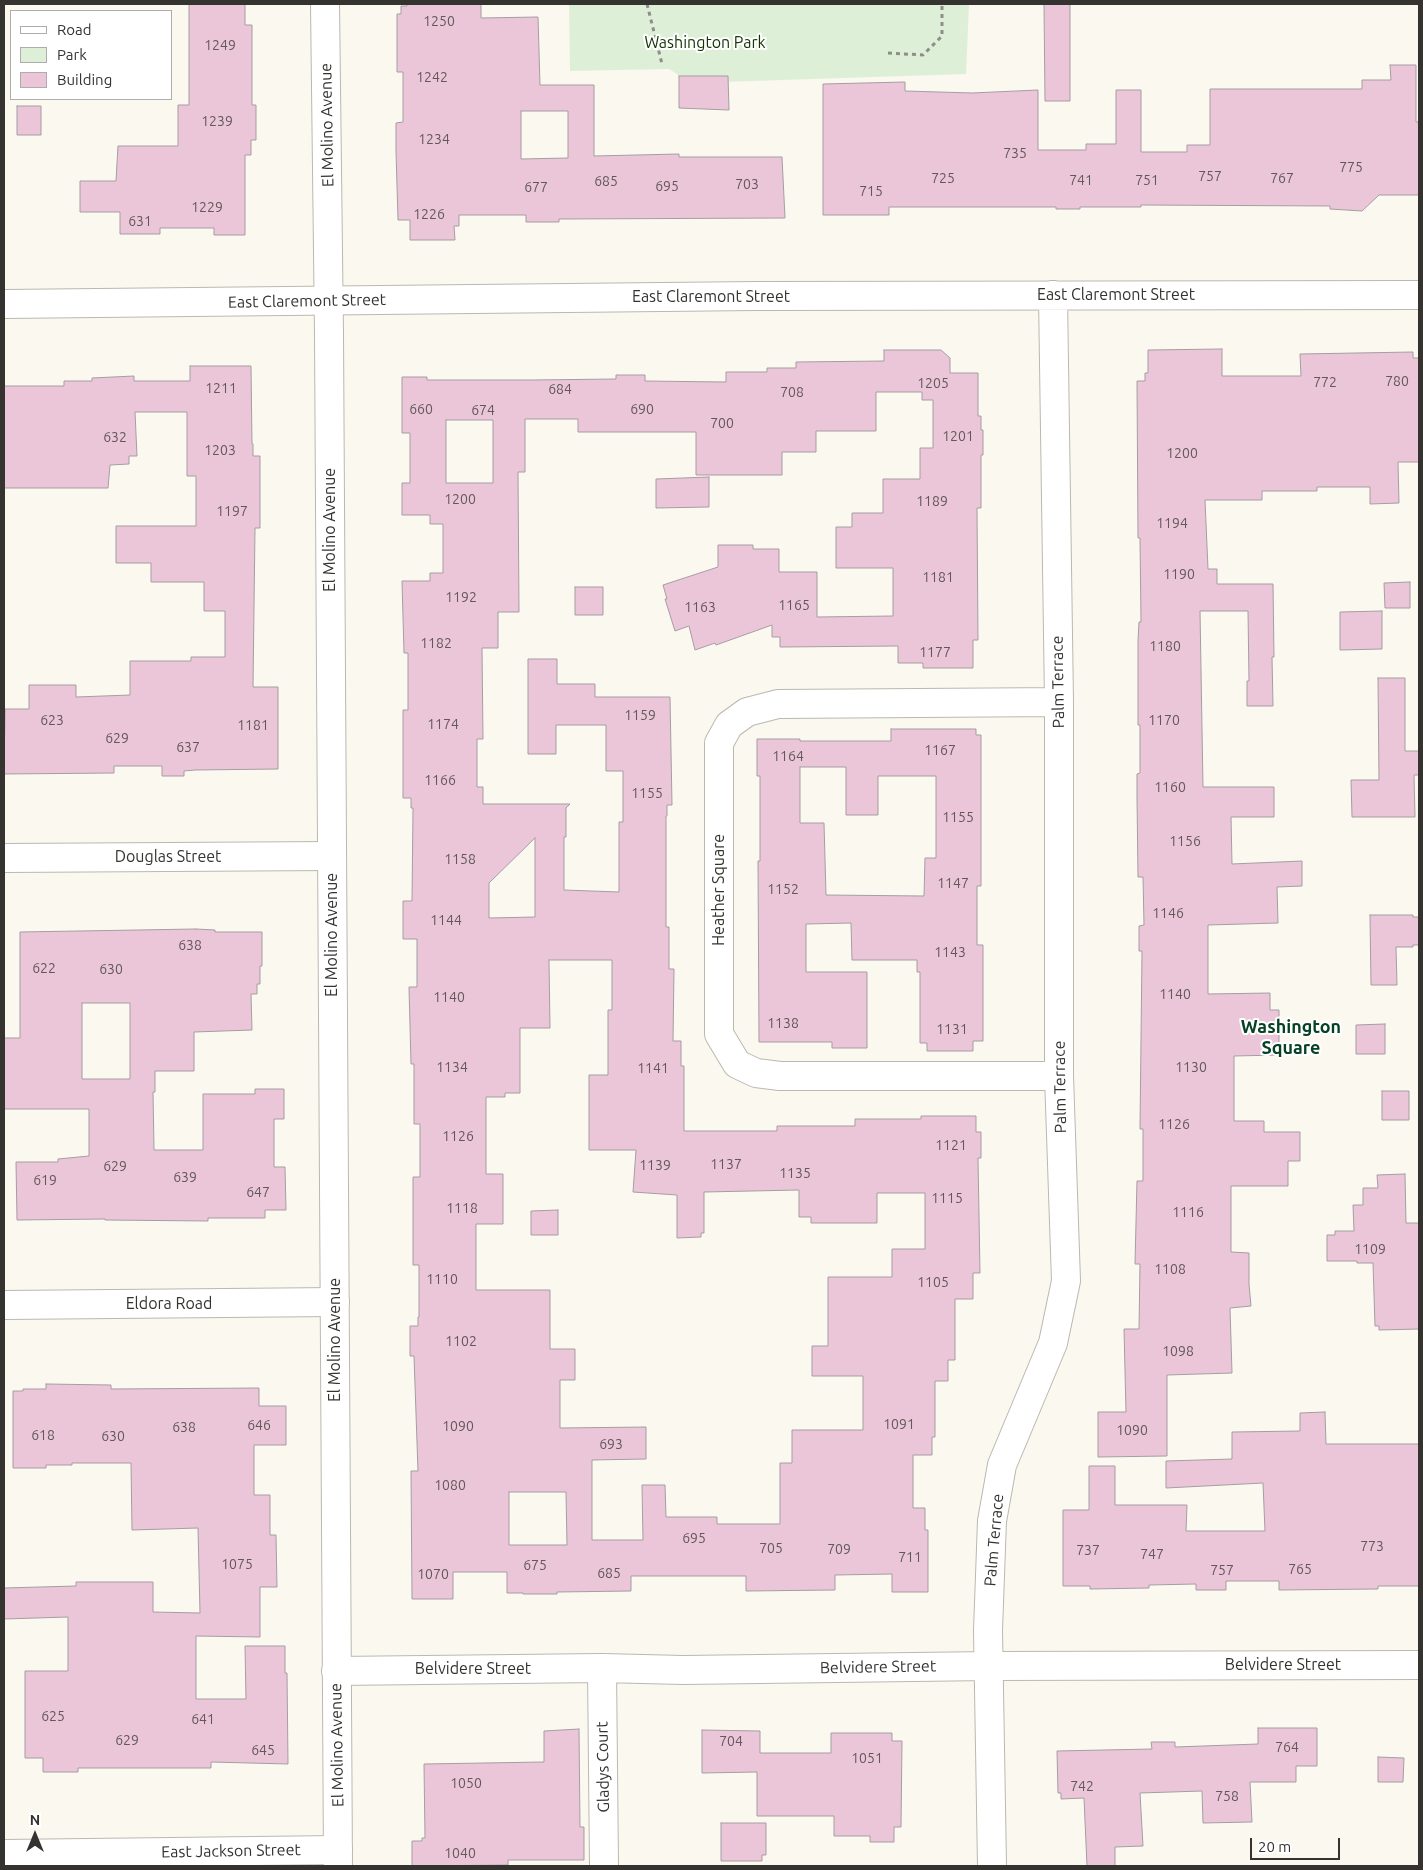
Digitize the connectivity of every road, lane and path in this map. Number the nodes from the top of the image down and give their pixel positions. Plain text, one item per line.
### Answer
1 (325, 4) edge
2 (647, 4) edge
3 (942, 4) edge
4 (888, 53) dead end
5 (662, 64) dead end
6 (1053, 295) junction
7 (1419, 295) edge
8 (329, 300) junction
9 (4, 304) edge
10 (1059, 702) junction
11 (332, 856) junction
12 (4, 858) edge
13 (1059, 1076) junction
14 (335, 1302) junction
15 (4, 1305) edge
16 (1419, 1665) edge
17 (990, 1666) junction
18 (602, 1668) junction
19 (336, 1671) junction
20 (4, 1854) edge
21 (338, 1858) edge
22 (604, 1866) edge
23 (992, 1866) edge

1 - 8 street, El Molino Avenue
2 - 5 path
3 - 4 path
6 - 7 street, East Claremont Street
6 - 8 street, East Claremont Street
6 - 10 street, Palm Terrace
8 - 9 street, East Claremont Street
8 - 11 street, El Molino Avenue
10 - 13 street, Palm Terrace
10 - 13 street, Heather Square
11 - 12 street, Douglas Street
11 - 14 street, El Molino Avenue
13 - 17 street, Palm Terrace
14 - 15 street, Eldora Road
14 - 19 street, El Molino Avenue
16 - 17 street, Belvidere Street
17 - 18 street, Belvidere Street
17 - 23 street, Palm Terrace
18 - 19 street, Belvidere Street
18 - 22 street, Gladys Court
19 - 21 street, El Molino Avenue
20 - 21 street, East Jackson Street

